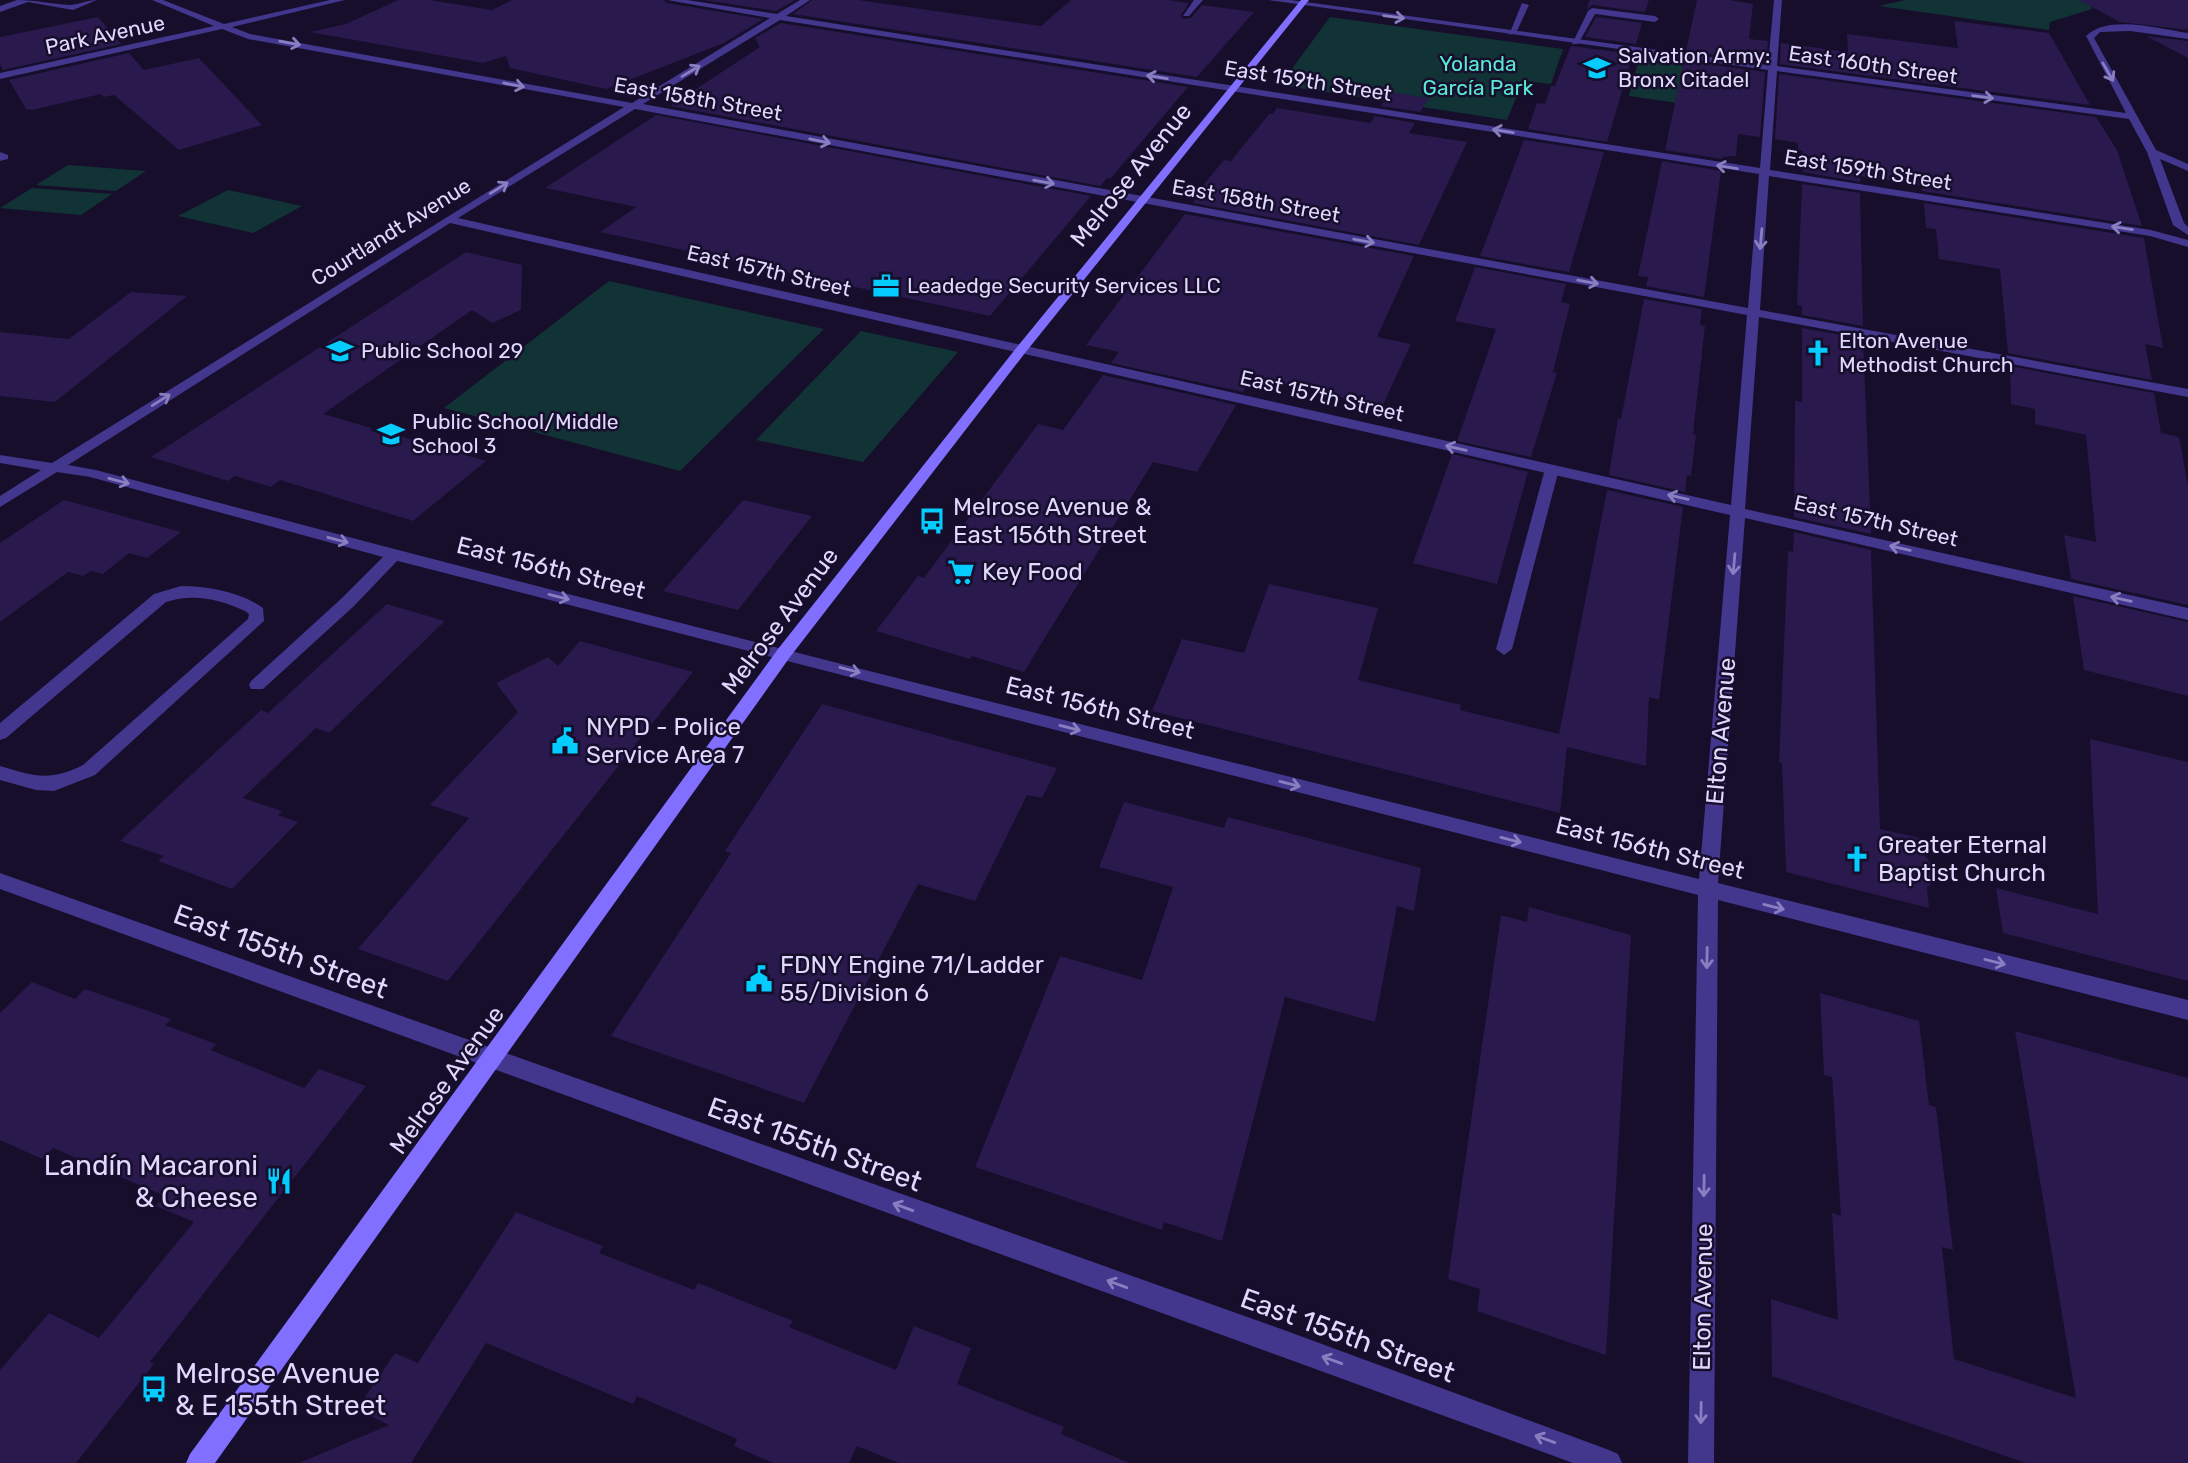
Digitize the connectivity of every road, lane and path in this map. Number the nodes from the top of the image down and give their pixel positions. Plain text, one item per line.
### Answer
1 (27, 0) edge
2 (93, 0) edge
3 (156, 0) edge
4 (341, 0) edge
5 (671, 0) edge
6 (806, 0) edge
7 (1199, 0) edge
8 (1273, 0) edge
9 (1778, 0) edge
10 (1304, 2) edge
11 (1525, 5) dead end
12 (0, 9) edge
13 (1186, 14) dead end
14 (779, 17) junction
15 (1656, 19) dead end
16 (225, 26) junction
17 (1512, 33) junction
18 (2188, 36) edge
19 (1575, 42) junction
20 (1774, 69) junction
21 (0, 76) edge
22 (1233, 89) junction
23 (633, 106) junction
24 (2134, 117) junction
25 (2152, 152) junction
26 (2188, 168) edge
27 (1766, 173) junction
28 (1143, 200) junction
29 (448, 219) junction
30 (2188, 232) edge
31 (2188, 244) edge
32 (1754, 313) junction
33 (1021, 350) junction
34 (2188, 394) edge
35 (0, 459) edge
36 (52, 468) junction
37 (1552, 469) junction
38 (0, 502) edge
39 (1739, 511) junction
40 (394, 555) junction
41 (2188, 614) edge
42 (1504, 649) dead end
43 (784, 653) junction
44 (257, 685) dead end
45 (0, 733) edge
46 (0, 773) edge
47 (0, 881) edge
48 (1708, 890) junction
49 (2188, 1010) edge
50 (493, 1059) junction
51 (199, 1463) edge
52 (1609, 1463) edge
53 (1701, 1463) edge

1 - 2 street
1 - 12 street
3 - 16 street, East 158th Street
4 - 16 street, Park Avenue
5 - 14 street, East 159th Street
6 - 14 street, Courtlandt Avenue
7 - 13 street
8 - 10 street, East 160th Street
9 - 20 street, Elton Avenue
10 -> 17 street, East 160th Street
10 - 22 main road, Melrose Avenue
11 - 17 street
22 -> 14 street, East 159th Street
23 -> 14 street, Courtlandt Avenue
15 - 19 street
16 - 21 street, Park Avenue
16 -> 23 street, East 158th Street
17 - 19 street, East 160th Street
18 -> 24 street
19 - 20 street, East 160th Street
20 -> 24 street, East 160th Street
20 - 27 street, Elton Avenue
27 -> 22 street, East 159th Street
22 - 28 main road, Melrose Avenue
23 -> 28 street, East 158th Street
29 -> 23 street, Courtlandt Avenue
24 - 25 street
25 - 26 street
25 - 30 street
31 -> 27 street, East 159th Street
27 -> 32 street, Elton Avenue
28 -> 32 street, East 158th Street
28 - 33 main road, Melrose Avenue
29 - 33 street, East 157th Street
36 -> 29 street, Courtlandt Avenue
32 - 34 street, East 158th Street
32 - 39 street, Elton Avenue
37 -> 33 street, East 157th Street
33 - 43 main road, Melrose Avenue
35 - 36 street, East 156th Street
36 - 38 street, Courtlandt Avenue
36 -> 40 street, East 156th Street
39 -> 37 street, East 157th Street
37 - 42 street
41 -> 39 street, East 157th Street
39 -> 48 street, Elton Avenue
40 -> 43 street, East 156th Street
40 - 44 street
43 -> 48 street, East 156th Street
43 - 50 main road, Melrose Avenue
45 - 46 street
47 - 50 street, East 155th Street
48 -> 49 street, East 156th Street
48 -> 53 street, Elton Avenue
50 - 51 main road, Melrose Avenue
52 -> 50 street, East 155th Street

